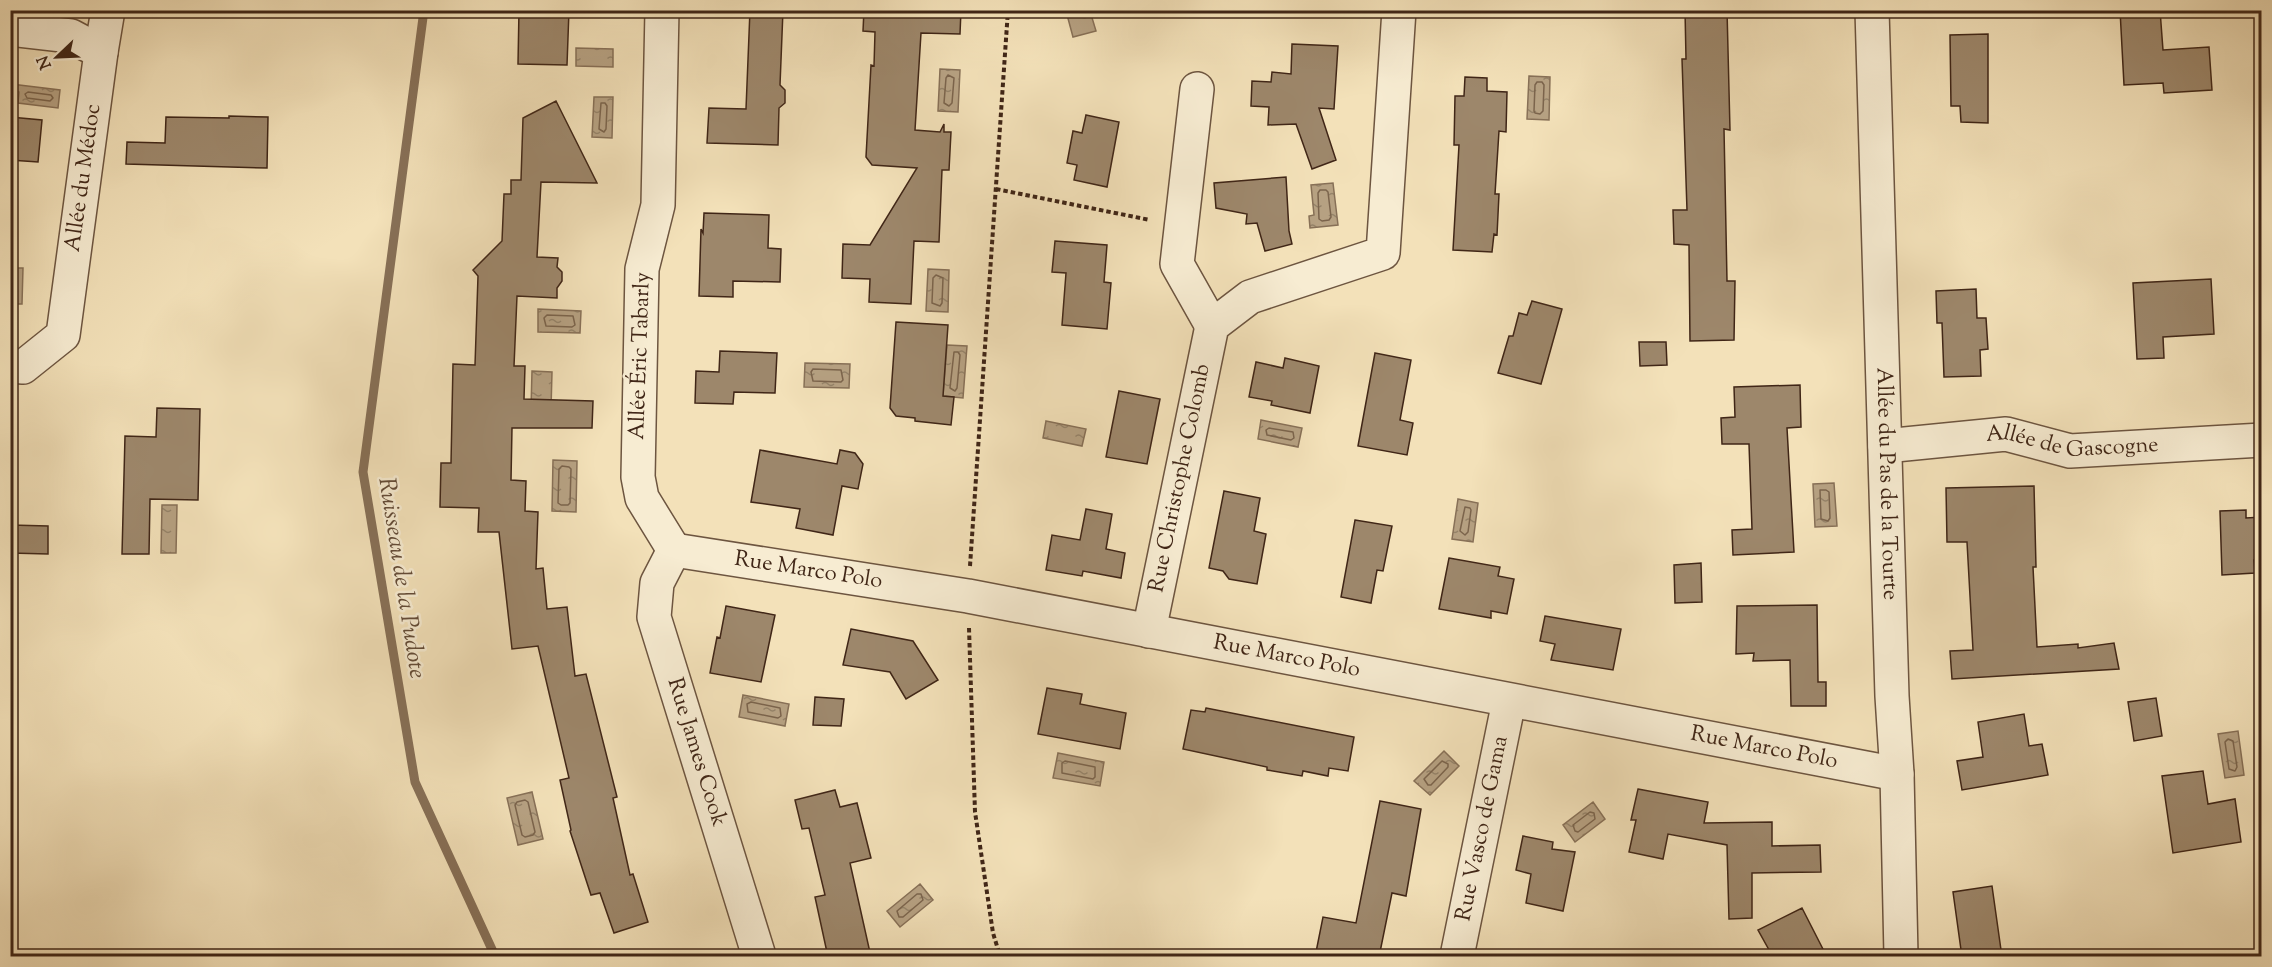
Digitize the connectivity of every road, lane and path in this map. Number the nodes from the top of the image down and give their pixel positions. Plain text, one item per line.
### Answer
1 (108, 10) edge
2 (662, 10) edge
3 (1008, 10) edge
4 (1399, 10) edge
5 (1872, 10) edge
6 (10, 29) edge
7 (101, 52) junction
8 (1197, 89) dead end
9 (996, 189) junction
10 (1180, 226) junction
11 (1212, 326) junction
12 (10, 366) edge
13 (2262, 440) edge
14 (1885, 446) junction
15 (674, 550) junction
16 (968, 596) junction
17 (1149, 631) junction
18 (1509, 701) junction
19 (1897, 774) junction
20 (759, 957) edge
21 (1000, 957) edge
22 (1457, 957) edge
23 (1901, 957) edge

1 - 7 street, Allée du Médoc
2 - 15 street, Allée Éric Tabarly
3 - 9 path
4 - 11 street
5 - 14 street, Allée du Pas de la Tourte
6 - 7 street
7 - 12 street, Allée du Médoc
8 - 10 street
9 - 10 path
9 - 16 path
10 - 11 street
11 - 17 street, Rue Christophe Colomb
13 - 14 street, Allée de Gascogne
14 - 19 street, Allée du Pas de la Tourte
15 - 16 street, Rue Marco Polo
15 - 20 street, Rue James Cook
16 - 17 street, Rue Marco Polo
16 - 21 path
17 - 18 street, Rue Marco Polo
18 - 19 street, Rue Marco Polo
18 - 22 street, Rue Vasco de Gama
19 - 23 street, Allée du Pas de la Tourte

